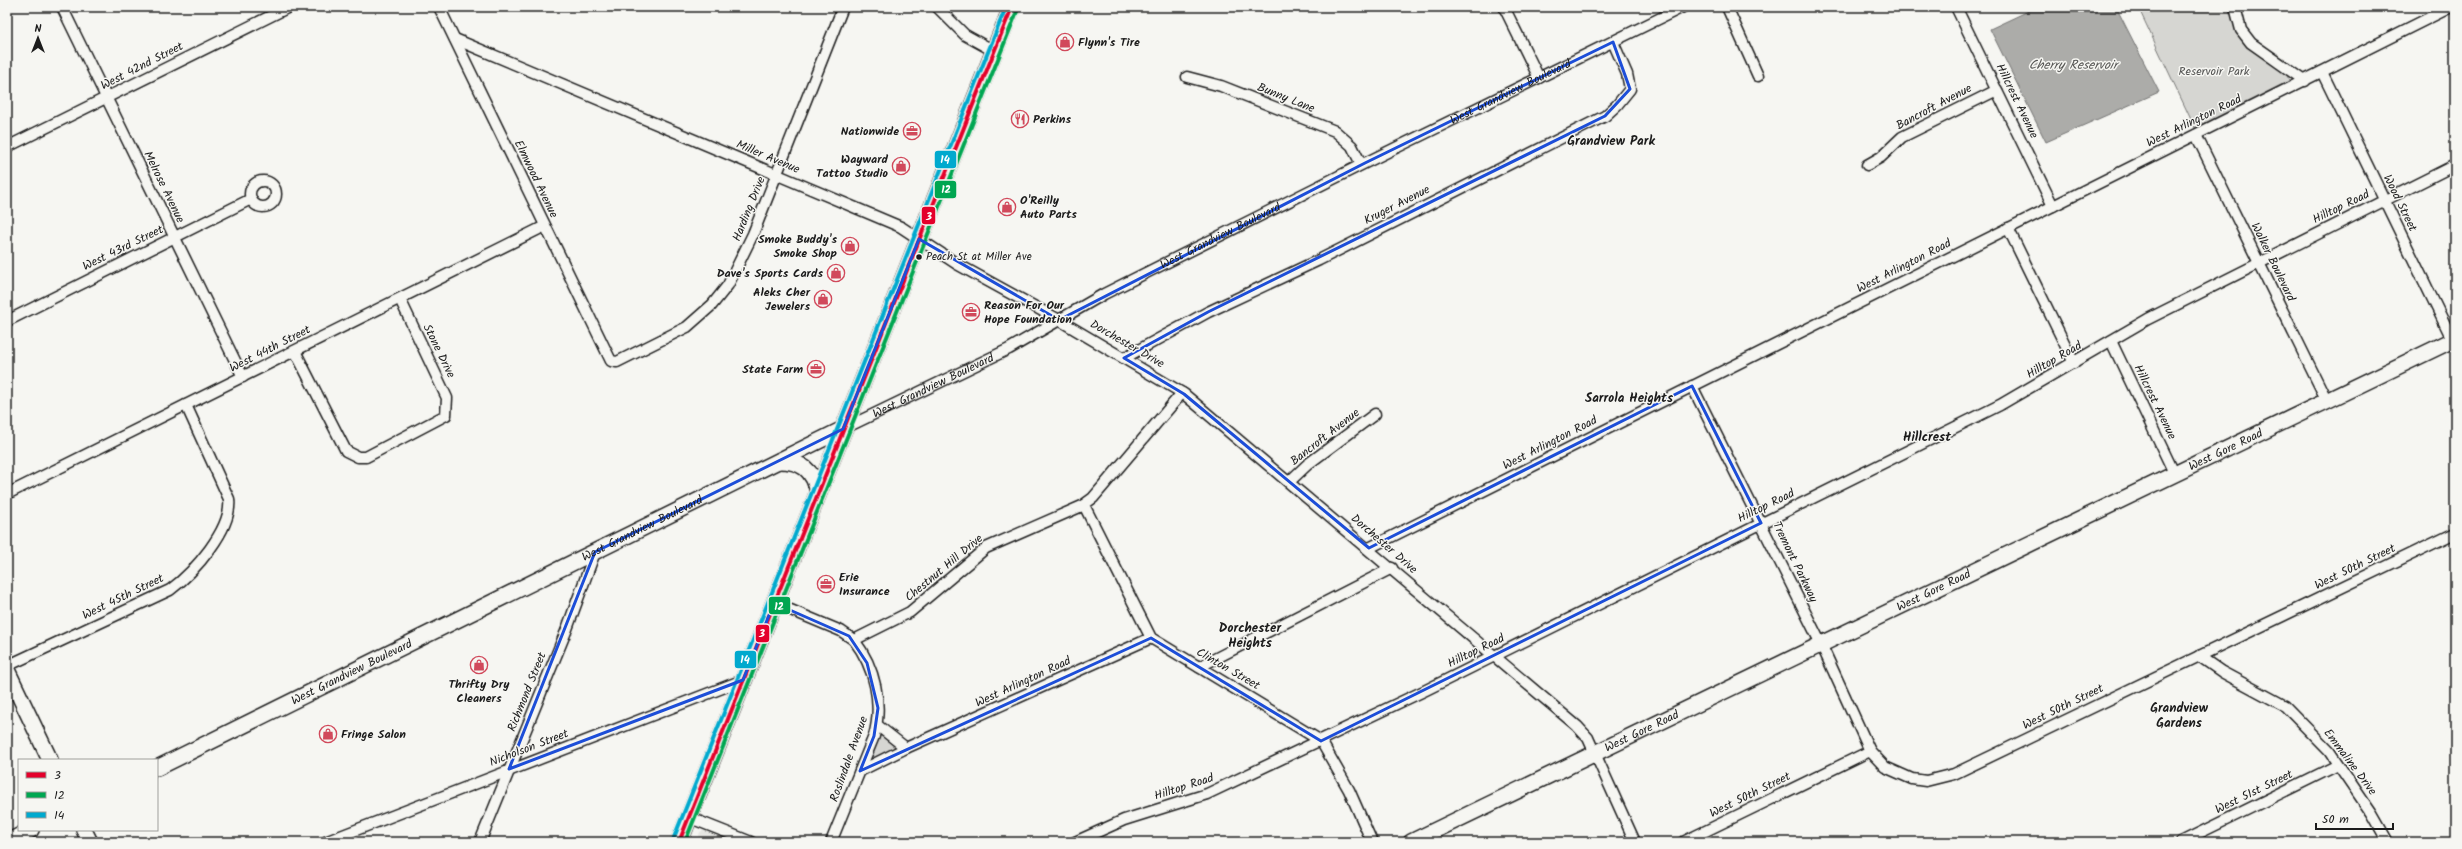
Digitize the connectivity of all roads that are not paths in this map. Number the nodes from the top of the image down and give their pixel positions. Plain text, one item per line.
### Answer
1 (62, 7) edge
2 (289, 7) edge
3 (439, 7) edge
4 (843, 7) edge
5 (936, 7) edge
6 (1012, 7) edge
7 (1504, 7) edge
8 (1683, 7) edge
9 (1727, 7) edge
10 (1956, 7) edge
11 (2235, 7) edge
12 (2451, 7) edge
13 (455, 40) junction
14 (1613, 42) junction
15 (994, 51) junction
16 (2322, 72) junction
17 (1758, 76) dead end
18 (1187, 77) dead end
19 (1539, 78) junction
20 (2304, 81) junction
21 (1997, 90) junction
22 (106, 98) junction
23 (2196, 136) junction
24 (7, 147) edge
25 (1361, 164) junction
26 (1867, 165) dead end
27 (2455, 165) edge
28 (777, 174) junction
29 (251, 199) dead end
30 (2384, 200) junction
31 (2054, 206) junction
32 (545, 226) junction
33 (2008, 228) junction
34 (174, 237) junction
35 (919, 240) junction
36 (2259, 263) junction
37 (400, 299) junction
38 (1059, 320) junction
39 (7, 321) edge
40 (2111, 341) junction
41 (2454, 342) edge
42 (295, 351) junction
43 (1124, 358) junction
44 (611, 361) joint
45 (2074, 363) junction
46 (243, 377) junction
47 (1692, 386) junction
48 (1182, 393) junction
49 (2327, 401) junction
50 (186, 406) junction
51 (1375, 414) dead end
52 (843, 429) junction
53 (778, 461) junction
54 (2175, 475) junction
55 (1290, 481) junction
56 (818, 492) junction
57 (7, 494) edge
58 (1084, 505) junction
59 (1761, 523) junction
60 (2455, 533) edge
61 (1369, 548) junction
62 (595, 552) junction
63 (1392, 568) junction
64 (774, 603) junction
65 (1151, 638) junction
66 (854, 640) junction
67 (1820, 644) junction
68 (1496, 656) junction
69 (2199, 656) junction
70 (7, 666) edge
71 (1199, 667) junction
72 (7, 670) edge
73 (743, 680) junction
74 (877, 724) junction
75 (1321, 741) junction
76 (906, 748) junction
77 (1870, 751) junction
78 (1595, 753) junction
79 (50, 759) edge
80 (2338, 765) junction
81 (158, 768) edge
82 (510, 769) junction
83 (860, 771) junction
84 (688, 817) junction
85 (29, 831) edge
86 (84, 831) edge
87 (7, 842) edge
88 (90, 842) edge
89 (325, 842) edge
90 (480, 842) edge
91 (679, 842) edge
92 (751, 842) edge
93 (831, 842) edge
94 (1075, 842) edge
95 (1372, 842) edge
96 (1412, 842) edge
97 (1635, 842) edge
98 (1683, 842) edge
99 (2181, 842) edge
100 (2388, 842) edge

1 - 22 street, Melrose Avenue
2 - 22 street, West 42nd Street
3 - 13 street, Elmwood Avenue
4 - 28 street, Harding Drive
5 - 15 street
6 - 15 main road
7 - 19 street
8 - 14 street, West Grandview Boulevard
9 - 17 street
10 - 21 street, Hillcrest Avenue
11 - 20 street
12 - 16 street, West Arlington Road
13 - 28 street, Miller Avenue
13 - 32 street, Elmwood Avenue
14 - 19 street, West Grandview Boulevard
14 - 43 street, Kruger Avenue
15 - 35 main road
16 - 20 street, West Arlington Road
16 - 30 street, Wood Street
18 - 25 street, Bunny Lane
19 - 25 street, West Grandview Boulevard
20 - 23 street, West Arlington Road
21 - 26 street, Bancroft Avenue
21 - 31 street, Hillcrest Avenue
22 - 24 street, West 42nd Street
22 - 34 street, Melrose Avenue
23 - 31 street, West Arlington Road
23 - 36 street, Walker Boulevard
25 - 38 street, West Grandview Boulevard
27 - 30 street, Hilltop Road
28 - 35 street, Miller Avenue
28 - 44 street, Harding Drive
29 - 34 street, West 43rd Street
30 - 36 street, Hilltop Road
30 - 41 street, Wood Street
31 - 33 street, West Arlington Road
32 - 37 street, West 44th Street
32 - 44 street, Elmwood Avenue
33 - 45 street
33 - 47 street, West Arlington Road
34 - 39 street, West 43rd Street
34 - 46 street, Melrose Avenue
35 - 38 street, Miller Avenue
35 - 52 main road
36 - 40 street, Hilltop Road
36 - 49 street, Walker Boulevard
37 - 42 street, West 44th Street
37 - 42 street, Stone Drive
38 - 43 street, Dorchester Drive
38 - 52 street, West Grandview Boulevard
40 - 45 street, Hilltop Road
40 - 54 street, Hillcrest Avenue
41 - 49 street, West Gore Road
42 - 46 street, West 44th Street
43 - 48 street, Dorchester Drive
45 - 59 street, Hilltop Road
46 - 50 street, West 44th Street
47 - 59 street, Tremont Parkway
47 - 61 street, West Arlington Road
48 - 55 street, Dorchester Drive
48 - 58 street, Chestnut Hill Drive
49 - 54 street, West Gore Road
50 - 57 street, West 44th Street
50 - 70 street, West 45th Street
51 - 55 street, Bancroft Avenue
52 - 53 street, West Grandview Boulevard
52 - 56 main road
53 - 56 street
53 - 62 street, West Grandview Boulevard
54 - 67 street, West Gore Road
55 - 61 street, Dorchester Drive
56 - 64 main road
58 - 65 street
58 - 66 street, Chestnut Hill Drive
59 - 67 street, Tremont Parkway
59 - 68 street, Hilltop Road
60 - 69 street, West 50th Street
61 - 63 street, Dorchester Drive
62 - 81 street, West Grandview Boulevard
62 - 82 street, Richmond Street
63 - 68 street, Dorchester Drive
63 - 71 street
64 - 66 street
64 - 73 main road
65 - 71 street, Clinton Street
65 - 76 street, West Arlington Road
66 - 74 street, Roslindale Avenue
67 - 77 street, Tremont Parkway
67 - 78 street, West Gore Road
68 - 75 street, Hilltop Road
68 - 78 street, Dorchester Drive
69 - 77 street, West 50th Street
69 - 80 street, Emmaline Drive
71 - 75 street, Clinton Street
72 - 79 street
73 - 82 street, Nicholson Street
73 - 84 main road
74 - 76 street
74 - 83 street, Roslindale Avenue
75 - 94 street, Hilltop Road
75 - 95 street, Clinton Street
76 - 83 street, West Arlington Road
77 - 98 street, West 50th Street
78 - 96 street, West Gore Road
78 - 97 street, Dorchester Drive
80 - 99 street, West 51st Street
80 - 100 street, Emmaline Drive
82 - 89 street, Nicholson Street
82 - 90 street, Richmond Street
83 - 93 street, Roslindale Avenue
84 - 91 main road
84 - 92 street
85 - 87 street
86 - 88 street

